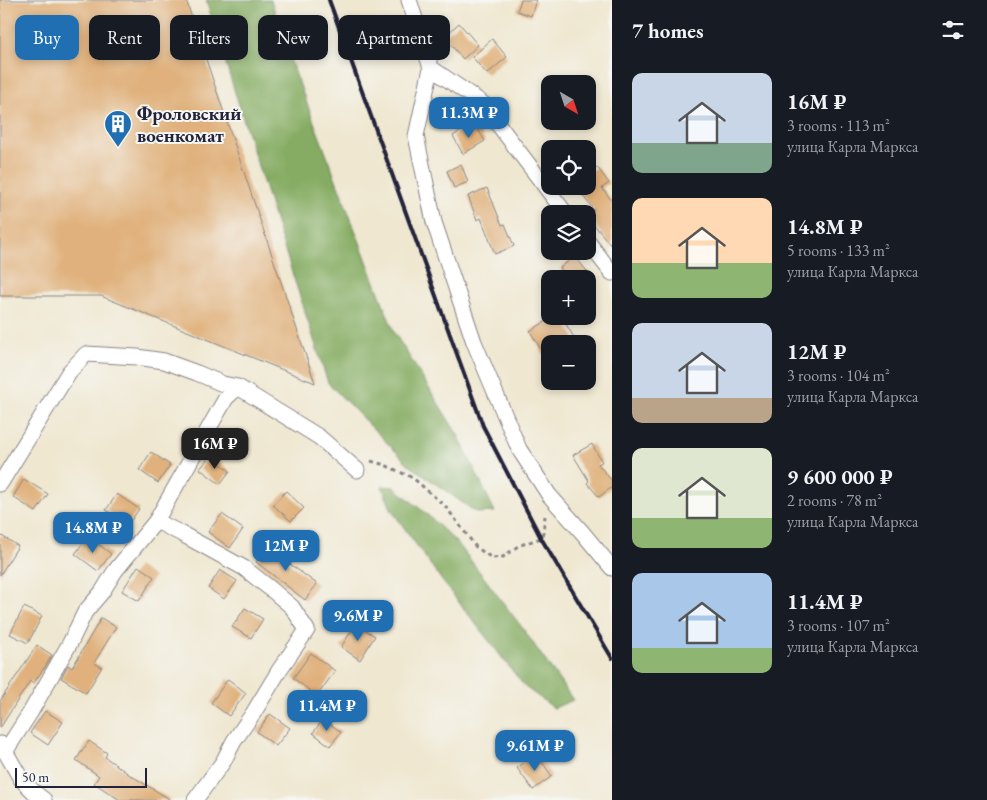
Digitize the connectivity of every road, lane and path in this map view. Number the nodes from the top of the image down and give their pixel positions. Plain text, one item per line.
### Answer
1 (409, 0) edge
2 (431, 68) junction
3 (559, 205) edge
4 (596, 252) edge
5 (612, 273) edge
6 (238, 387) junction
7 (368, 460) dead end
8 (357, 470) dead end
9 (0, 484) edge
10 (548, 495) junction
11 (156, 521) junction
12 (612, 568) edge
13 (2, 747) edge
14 (44, 800) edge
15 (195, 800) edge

1 - 2 street
2 - 3 street
2 - 10 street
4 - 5 street
6 - 8 street
6 - 9 street
6 - 11 street
7 - 10 path
10 - 12 street
11 - 13 street
11 - 15 street
13 - 14 street

